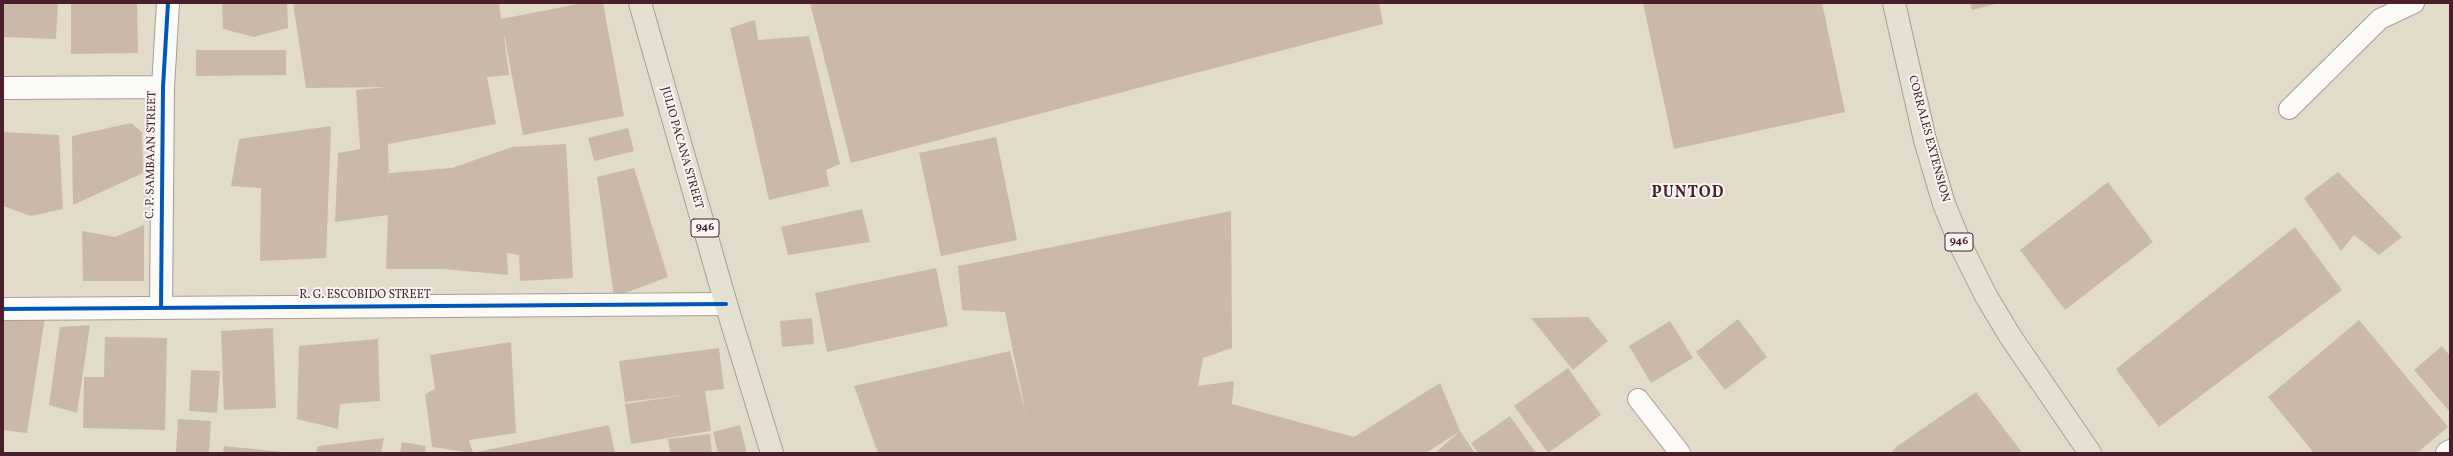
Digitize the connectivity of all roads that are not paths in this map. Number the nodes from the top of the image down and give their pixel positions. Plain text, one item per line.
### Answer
1 (168, 3) edge
2 (640, 3) edge
3 (1894, 3) edge
4 (2414, 3) edge
5 (163, 87) junction
6 (3, 88) edge
7 (2289, 110) dead end
8 (726, 304) junction
9 (160, 307) junction
10 (3, 309) edge
11 (1638, 399) dead end
12 (2450, 451) edge
13 (772, 453) edge
14 (1680, 453) edge
15 (2090, 453) edge
16 (2448, 453) edge

1 - 5 street, C. P. SAMBAAN STREET
2 - 8 main road, JULIO PACANA STREET / 946
3 - 15 main road, CORRALES EXTENSION / 946
4 - 7 lane
5 - 6 street
5 - 9 street, C. P. SAMBAAN STREET
8 - 9 street, R. G. ESCOBIDO STREET
8 - 13 main road, JULIO PACANA STREET / 946
9 - 10 street, R. G. ESCOBIDO STREET
11 - 14 lane
12 - 16 street

